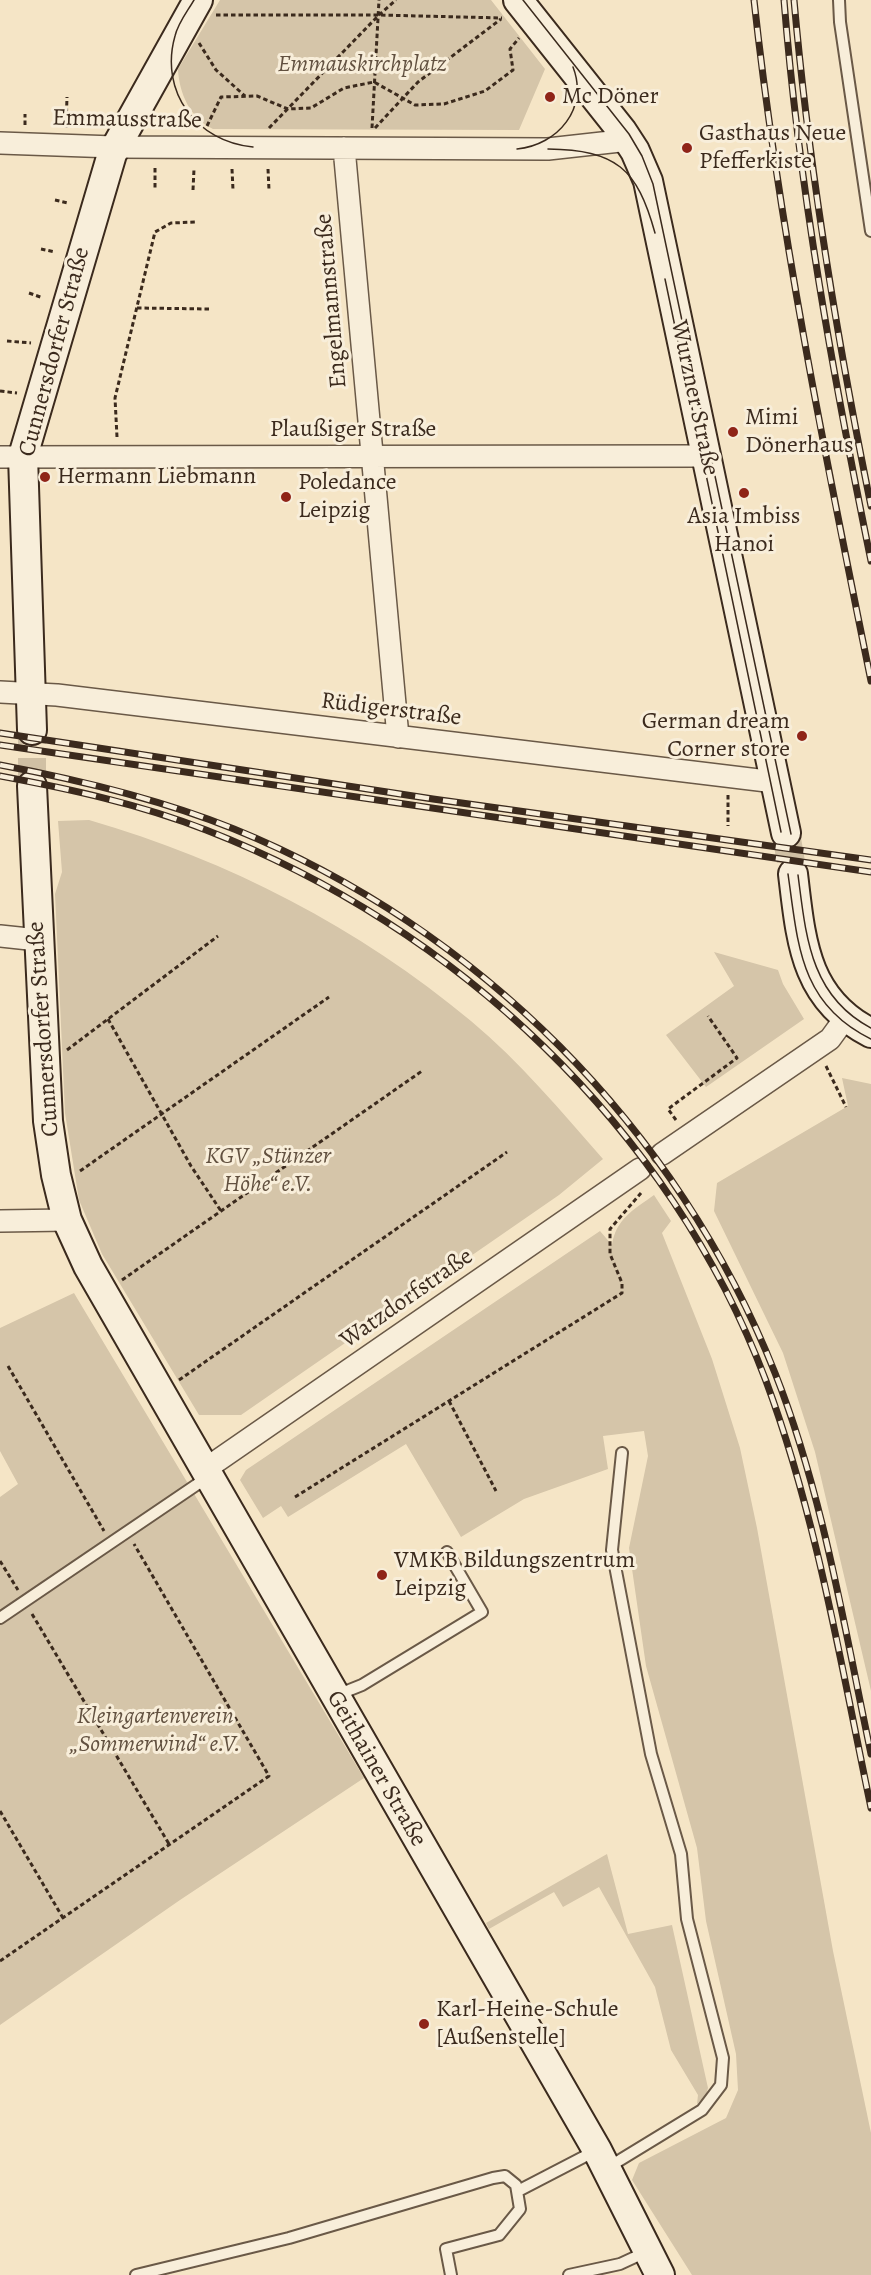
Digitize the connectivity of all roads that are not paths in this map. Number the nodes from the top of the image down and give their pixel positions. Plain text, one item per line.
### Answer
1 (518, 0) edge
2 (839, 0) edge
3 (204, 8) edge
4 (628, 140) junction
5 (0, 143) edge
6 (114, 147) junction
7 (344, 148) junction
8 (871, 231) edge
9 (11, 456) edge
10 (372, 456) junction
11 (705, 456) junction
12 (0, 692) edge
13 (32, 694) junction
14 (32, 730) tunnel mouth
15 (398, 737) junction
16 (775, 782) junction
17 (32, 786) tunnel mouth
18 (786, 833) tunnel mouth
19 (793, 874) tunnel mouth
20 (0, 936) edge
21 (38, 940) junction
22 (846, 1017) junction
23 (871, 1033) edge
24 (662, 1154) dead end
25 (640, 1169) road end
26 (67, 1220) junction
27 (0, 1221) edge
28 (88, 1266) joint
29 (622, 1453) dead end
30 (206, 1474) junction
31 (447, 1552) dead end
32 (0, 1618) edge
33 (334, 1697) junction
34 (602, 2159) junction
35 (518, 2192) junction
36 (654, 2263) edge
37 (136, 2275) edge
38 (451, 2275) edge
39 (569, 2275) edge

1 - 4 street, Wurzner Straße
2 - 8 lane
3 - 6 street, Cunnersdorfer Straße
4 - 7 street, Emmausstraße
4 - 11 street, Wurzner Straße
5 - 6 street, Emmausstraße
6 - 7 street, Emmausstraße
6 - 9 street, Cunnersdorfer Straße
7 - 10 street, Engelmannstraße
9 - 10 street, Plaußiger Straße
9 - 13 street, Cunnersdorfer Straße
10 - 11 street, Plaußiger Straße
10 - 15 street, Engelmannstraße
11 - 16 street, Wurzner Straße
12 - 13 street, Rüdigerstraße
13 - 14 street, Cunnersdorfer Straße
13 - 15 street, Rüdigerstraße
15 - 16 street, Rüdigerstraße
16 - 18 street, Wurzner Straße
17 - 21 street, Cunnersdorfer Straße
19 - 22 street
20 - 21 street
21 - 26 street, Cunnersdorfer Straße
22 - 23 street
22 - 24 street
25 - 30 street, Watzdorfstraße
26 - 27 street
26 - 28 street, Cunnersdorfer Straße
28 - 30 street, Geithainer Straße
29 - 34 lane
30 - 32 lane
30 - 33 street, Geithainer Straße
31 - 33 lane
33 - 34 street, Geithainer Straße
34 - 35 lane
34 - 36 street, Geithainer Straße
35 - 37 lane
35 - 38 lane
36 - 39 lane

